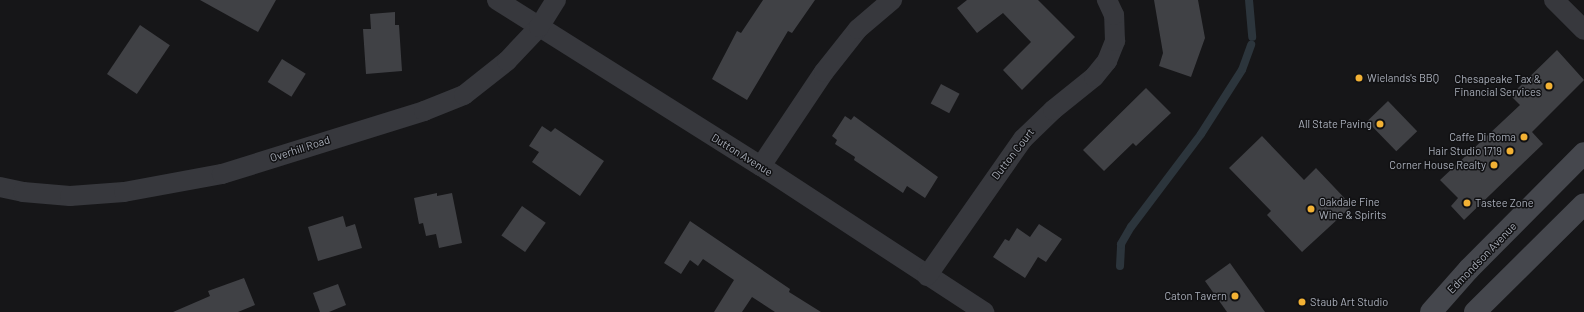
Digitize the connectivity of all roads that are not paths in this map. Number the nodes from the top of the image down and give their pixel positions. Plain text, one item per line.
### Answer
1 (497, 0) edge
2 (556, 0) edge
3 (892, 0) edge
4 (1107, 0) edge
5 (1554, 0) edge
6 (539, 27) junction
7 (1584, 30) edge
8 (1584, 153) edge
9 (761, 166) junction
10 (0, 187) edge
11 (1584, 204) edge
12 (927, 276) junction
13 (984, 312) edge
14 (1431, 312) edge
15 (1475, 312) edge

1 - 6 street, Dutton Avenue
2 - 6 street, Overhill Road
3 - 9 street
4 - 12 street, Dutton Court
5 - 7 street
6 - 9 street, Dutton Avenue
6 - 10 street, Overhill Road
8 - 14 main road, Edmondson Avenue
9 - 12 street, Dutton Avenue
11 - 15 main road
12 - 13 street, Dutton Avenue

